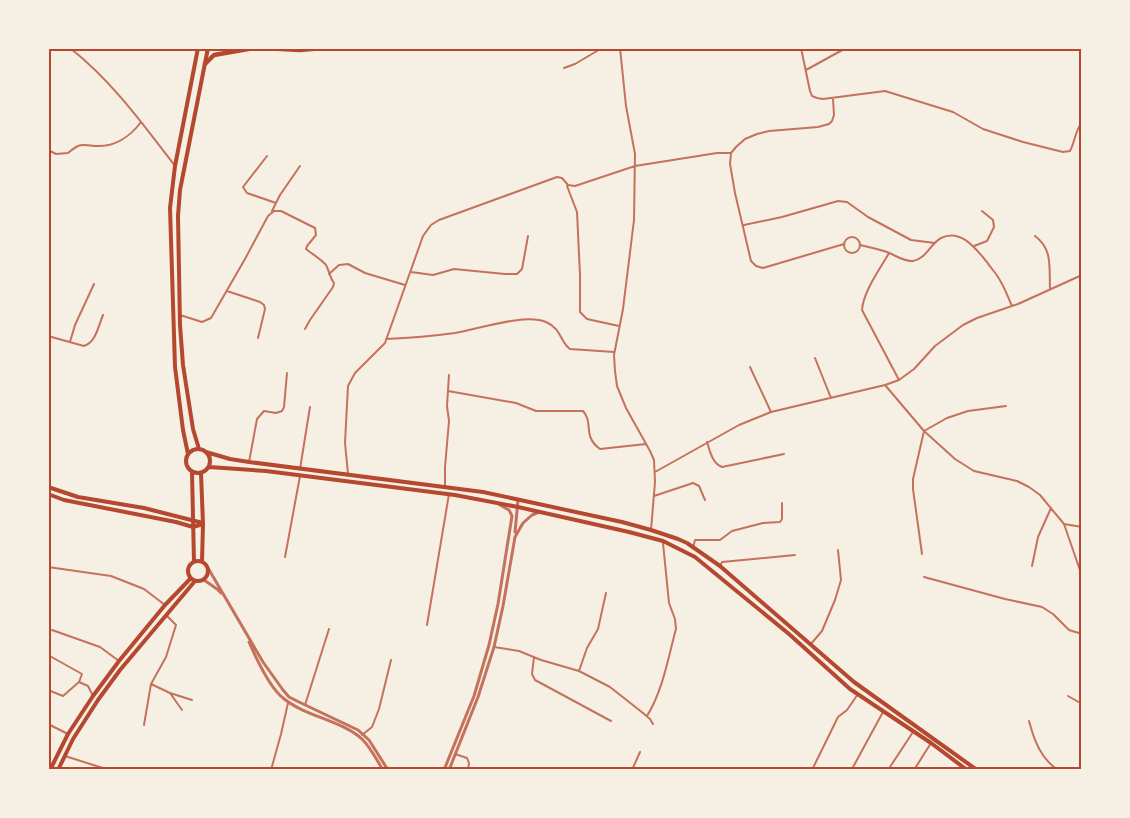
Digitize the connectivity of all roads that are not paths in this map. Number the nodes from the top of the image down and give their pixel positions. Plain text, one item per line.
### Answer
1 (70, 48) edge
2 (198, 48) edge
3 (208, 48) edge
4 (254, 48) edge
5 (262, 48) edge
6 (323, 48) edge
7 (602, 48) edge
8 (620, 48) edge
9 (801, 48) edge
10 (846, 48) edge
11 (205, 64) junction
12 (564, 69) dead end
13 (806, 70) junction
14 (833, 99) junction
15 (141, 122) junction
16 (1082, 122) edge
17 (48, 150) edge
18 (731, 153) junction
19 (267, 156) dead end
20 (175, 166) junction
21 (300, 166) dead end
22 (635, 166) junction
23 (567, 184) junction
24 (276, 203) junction
25 (272, 211) junction
26 (982, 211) dead end
27 (744, 225) junction
28 (528, 236) dead end
29 (1035, 236) dead end
30 (935, 243) junction
31 (844, 244) junction
32 (860, 245) junction
33 (974, 246) junction
34 (889, 253) junction
35 (411, 272) junction
36 (329, 274) junction
37 (1082, 275) edge
38 (94, 284) dead end
39 (406, 285) junction
40 (1050, 289) junction
41 (227, 291) junction
42 (1012, 306) junction
43 (103, 315) dead end
44 (180, 315) junction
45 (619, 326) junction
46 (305, 329) dead end
47 (48, 336) edge
48 (258, 338) dead end
49 (386, 339) junction
50 (70, 342) junction
51 (615, 352) junction
52 (815, 358) dead end
53 (750, 367) dead end
54 (287, 373) dead end
55 (449, 375) dead end
56 (898, 380) junction
57 (885, 385) junction
58 (448, 391) junction
59 (831, 398) junction
60 (1006, 406) dead end
61 (310, 407) dead end
62 (771, 412) junction
63 (924, 431) junction
64 (707, 442) junction
65 (646, 444) junction
66 (199, 448) junction
67 (206, 452) junction
68 (188, 454) junction
69 (784, 454) dead end
70 (249, 462) junction
71 (208, 467) junction
72 (300, 470) junction
73 (192, 472) junction
74 (655, 472) junction
75 (201, 473) junction
76 (348, 474) junction
77 (300, 476) junction
78 (445, 486) junction
79 (48, 488) edge
80 (48, 494) edge
81 (449, 494) junction
82 (654, 496) junction
83 (519, 499) junction
84 (705, 500) dead end
85 (782, 503) dead end
86 (499, 504) junction
87 (518, 507) junction
88 (1051, 508) junction
89 (539, 512) junction
90 (511, 513) junction
91 (193, 520) junction
92 (203, 524) junction
93 (1064, 524) junction
94 (193, 527) junction
95 (1082, 527) edge
96 (651, 530) junction
97 (514, 537) junction
98 (663, 542) junction
99 (693, 548) junction
100 (838, 550) dead end
101 (922, 554) dead end
102 (795, 555) dead end
103 (285, 557) dead end
104 (194, 562) junction
105 (201, 562) junction
106 (720, 566) junction
107 (1032, 566) dead end
108 (48, 567) edge
109 (208, 568) junction
110 (1082, 576) edge
111 (924, 577) dead end
112 (190, 578) junction
113 (204, 580) junction
114 (195, 581) junction
115 (606, 593) dead end
116 (227, 602) junction
117 (165, 605) junction
118 (167, 616) junction
119 (240, 624) junction
120 (427, 625) dead end
121 (328, 629) dead end
122 (52, 630) dead end
123 (1082, 634) edge
124 (810, 645) junction
125 (494, 647) junction
126 (48, 655) edge
127 (534, 657) junction
128 (391, 660) dead end
129 (119, 661) junction
130 (579, 671) junction
131 (79, 682) junction
132 (152, 684) junction
133 (48, 690) edge
134 (170, 693) junction
135 (858, 694) junction
136 (93, 696) junction
137 (1068, 696) dead end
138 (289, 697) junction
139 (192, 700) dead end
140 (288, 702) junction
141 (1082, 704) edge
142 (305, 705) junction
143 (182, 710) dead end
144 (883, 712) junction
145 (647, 716) junction
146 (610, 721) dead end
147 (1029, 721) dead end
148 (48, 724) edge
149 (653, 724) dead end
150 (144, 725) dead end
151 (913, 732) junction
152 (363, 734) junction
153 (68, 735) junction
154 (360, 737) junction
155 (931, 743) junction
156 (640, 752) dead end
157 (455, 754) junction
158 (65, 756) junction
159 (852, 769) edge
160 (1055, 769) edge
161 (50, 770) edge
162 (58, 770) edge
163 (109, 770) edge
164 (271, 770) edge
165 (383, 770) edge
166 (388, 770) edge
167 (444, 770) edge
168 (449, 770) edge
169 (468, 770) edge
170 (632, 770) edge
171 (812, 770) edge
172 (888, 770) edge
173 (914, 770) edge
174 (967, 770) edge
175 (977, 770) edge

1 - 15 street
2 - 20 main road
3 - 11 main road
4 - 11 highway
5 - 6 highway
7 - 12 street
8 - 22 street
9 - 13 street
10 - 13 street
11 - 44 main road
13 - 14 street
14 - 16 street
14 - 18 street
15 - 17 street
15 - 20 street
18 - 22 street
18 - 27 street
19 - 24 street
20 - 68 main road
21 - 24 street
22 - 23 street
22 - 45 street
23 - 35 street
23 - 45 street
24 - 25 street
25 - 36 street
25 - 41 street
26 - 33 street
27 - 30 street
27 - 31 street
28 - 35 street
29 - 40 street
30 - 33 street
30 - 34 street
31 - 32 street
31 - 32 street
32 - 34 street
33 - 42 street
34 - 56 street
35 - 39 street
36 - 39 street
36 - 46 street
37 - 40 street
38 - 50 street
39 - 49 street
40 - 42 street
41 - 44 street
41 - 48 street
42 - 56 street
43 - 50 street
44 - 66 main road
45 - 51 street
47 - 50 street
49 - 51 street
49 - 76 street
51 - 65 street
52 - 59 street
53 - 62 street
54 - 70 street
55 - 58 street
56 - 57 street
57 - 59 street
57 - 63 street
58 - 65 street
58 - 78 street
59 - 62 street
60 - 63 street
61 - 72 street
62 - 64 street
63 - 88 street
63 - 101 street
64 - 69 street
64 - 74 street
65 - 74 street
66 - 67 main road
66 - 68 main road
67 - 70 main road
67 - 71 main road
68 - 73 main road
70 - 72 main road
71 - 75 main road
71 - 77 main road
72 - 76 main road
73 - 75 main road
73 - 91 main road
74 - 82 street
75 - 92 main road
76 - 78 main road
77 - 81 main road
77 - 103 street
78 - 83 main road
79 - 91 main road
80 - 94 main road
81 - 86 main road
81 - 120 street
82 - 84 street
82 - 96 street
83 - 87 street
83 - 96 main road
85 - 99 street
86 - 87 main road
86 - 90 street
87 - 89 main road
87 - 90 street
87 - 97 street
88 - 93 street
88 - 107 street
89 - 97 street
89 - 98 main road
90 - 167 street
91 - 92 main road
91 - 94 main road
92 - 94 main road
92 - 105 main road
93 - 95 street
93 - 110 street
94 - 104 main road
96 - 99 main road
97 - 125 street
98 - 135 main road
98 - 145 street
99 - 106 main road
100 - 124 street
102 - 106 street
104 - 105 main road
104 - 112 main road
105 - 109 main road
106 - 124 main road
108 - 117 street
109 - 113 main road
109 - 116 street
111 - 123 street
112 - 114 main road
112 - 117 main road
113 - 114 main road
113 - 116 street
114 - 118 main road
115 - 130 street
116 - 119 street
117 - 129 main road
118 - 132 street
118 - 158 main road
119 - 138 street
119 - 140 street
121 - 142 street
122 - 129 street
124 - 175 main road
125 - 127 street
125 - 157 street
126 - 131 street
127 - 130 street
127 - 146 street
128 - 152 street
129 - 136 main road
130 - 145 street
131 - 133 street
131 - 136 street
132 - 134 street
132 - 150 street
134 - 139 street
134 - 143 street
135 - 144 main road
135 - 171 street
136 - 153 main road
137 - 141 street
138 - 140 street
138 - 142 street
140 - 154 street
140 - 164 street
142 - 152 street
144 - 151 main road
144 - 159 street
145 - 149 street
147 - 160 street
148 - 153 street
151 - 155 main road
151 - 172 street
152 - 154 street
152 - 166 street
153 - 161 main road
154 - 165 street
155 - 173 street
155 - 174 main road
156 - 170 street
157 - 168 street
157 - 169 street
158 - 162 main road
158 - 163 street

